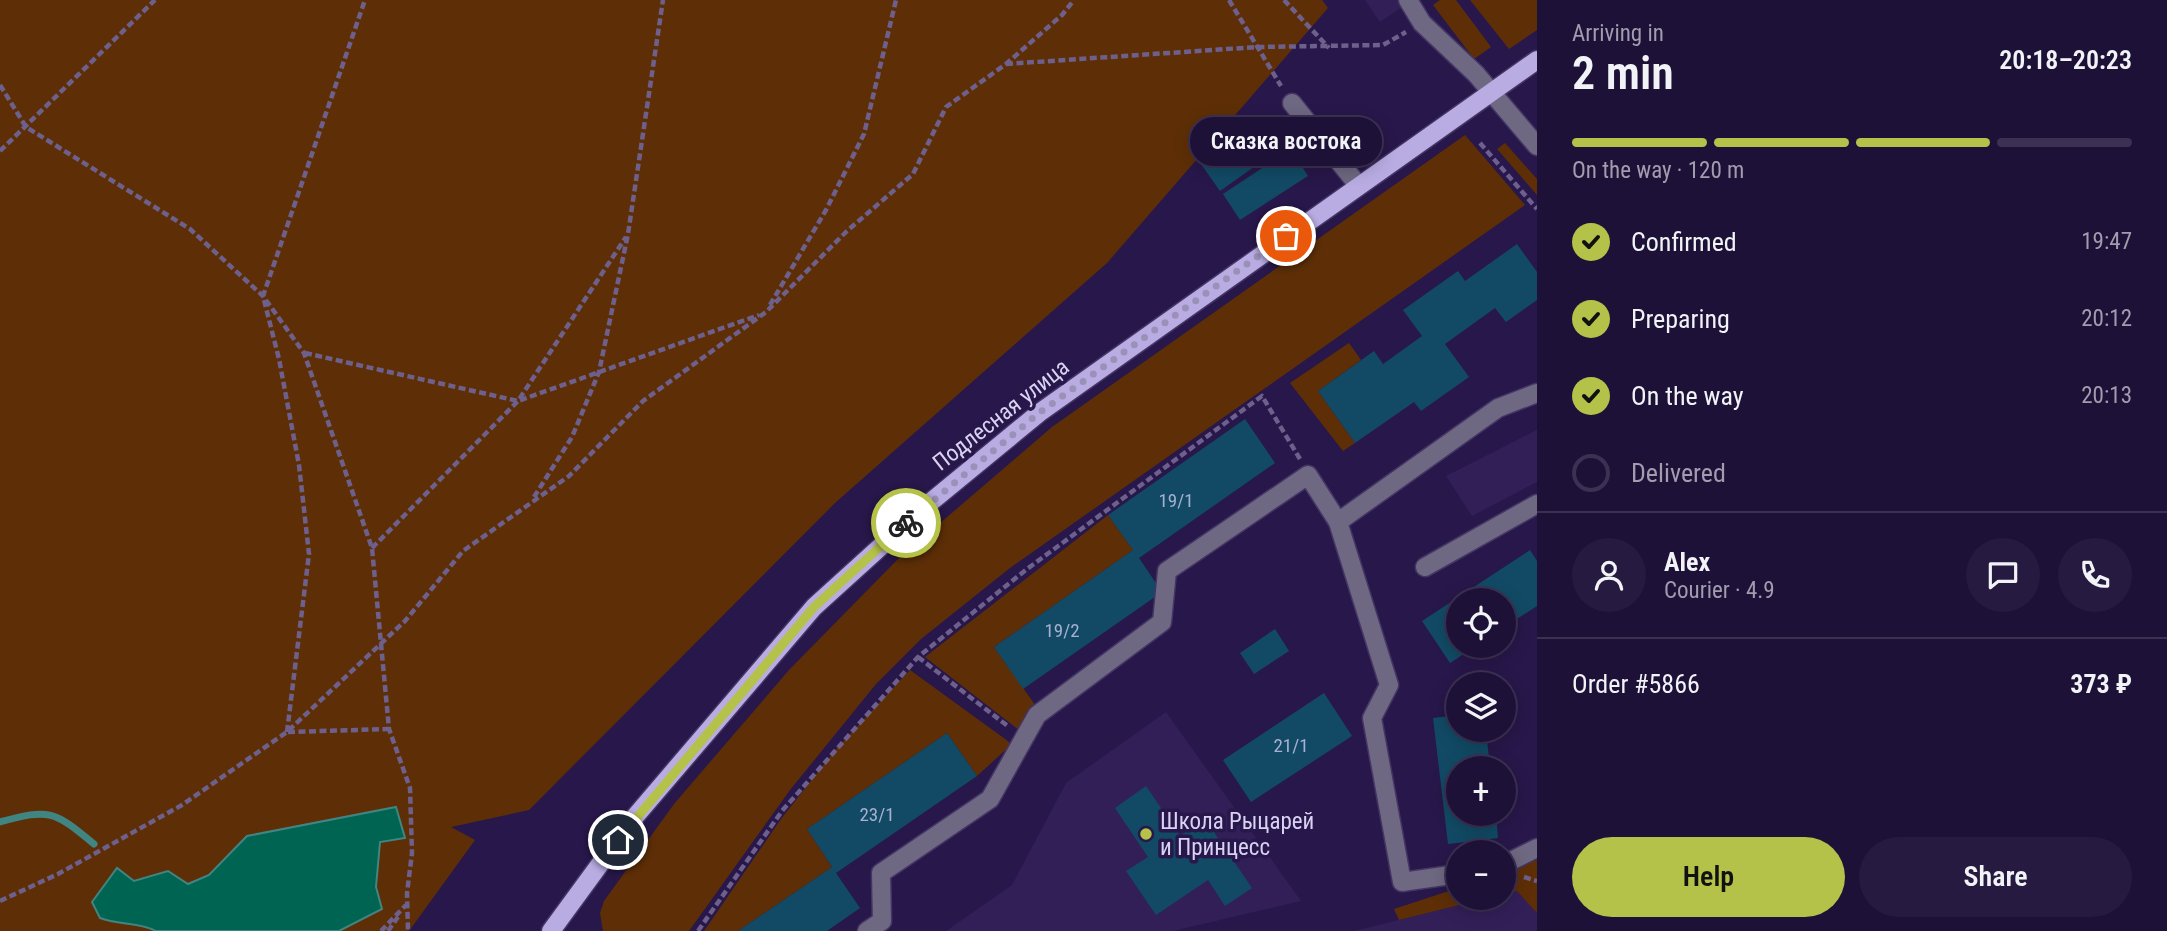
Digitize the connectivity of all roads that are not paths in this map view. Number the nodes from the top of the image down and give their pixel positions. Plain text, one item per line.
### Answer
1 (1408, 0) edge
2 (1537, 60) edge
3 (1491, 93) junction
4 (1292, 103) road end
5 (1537, 146) edge
6 (1359, 185) junction
7 (1537, 393) edge
8 (1537, 504) edge
9 (1338, 523) junction
10 (1425, 567) dead end
11 (1537, 848) edge
12 (1516, 858) edge
13 (1446, 876) edge
14 (557, 929) edge
15 (867, 931) edge

1 - 3 street
2 - 3 main road, Подлесная улица
3 - 5 street
3 - 6 main road, Подлесная улица
4 - 6 street
6 - 14 main road, Подлесная улица
7 - 9 street
8 - 10 street
9 - 13 street
9 - 15 street
11 - 12 street

